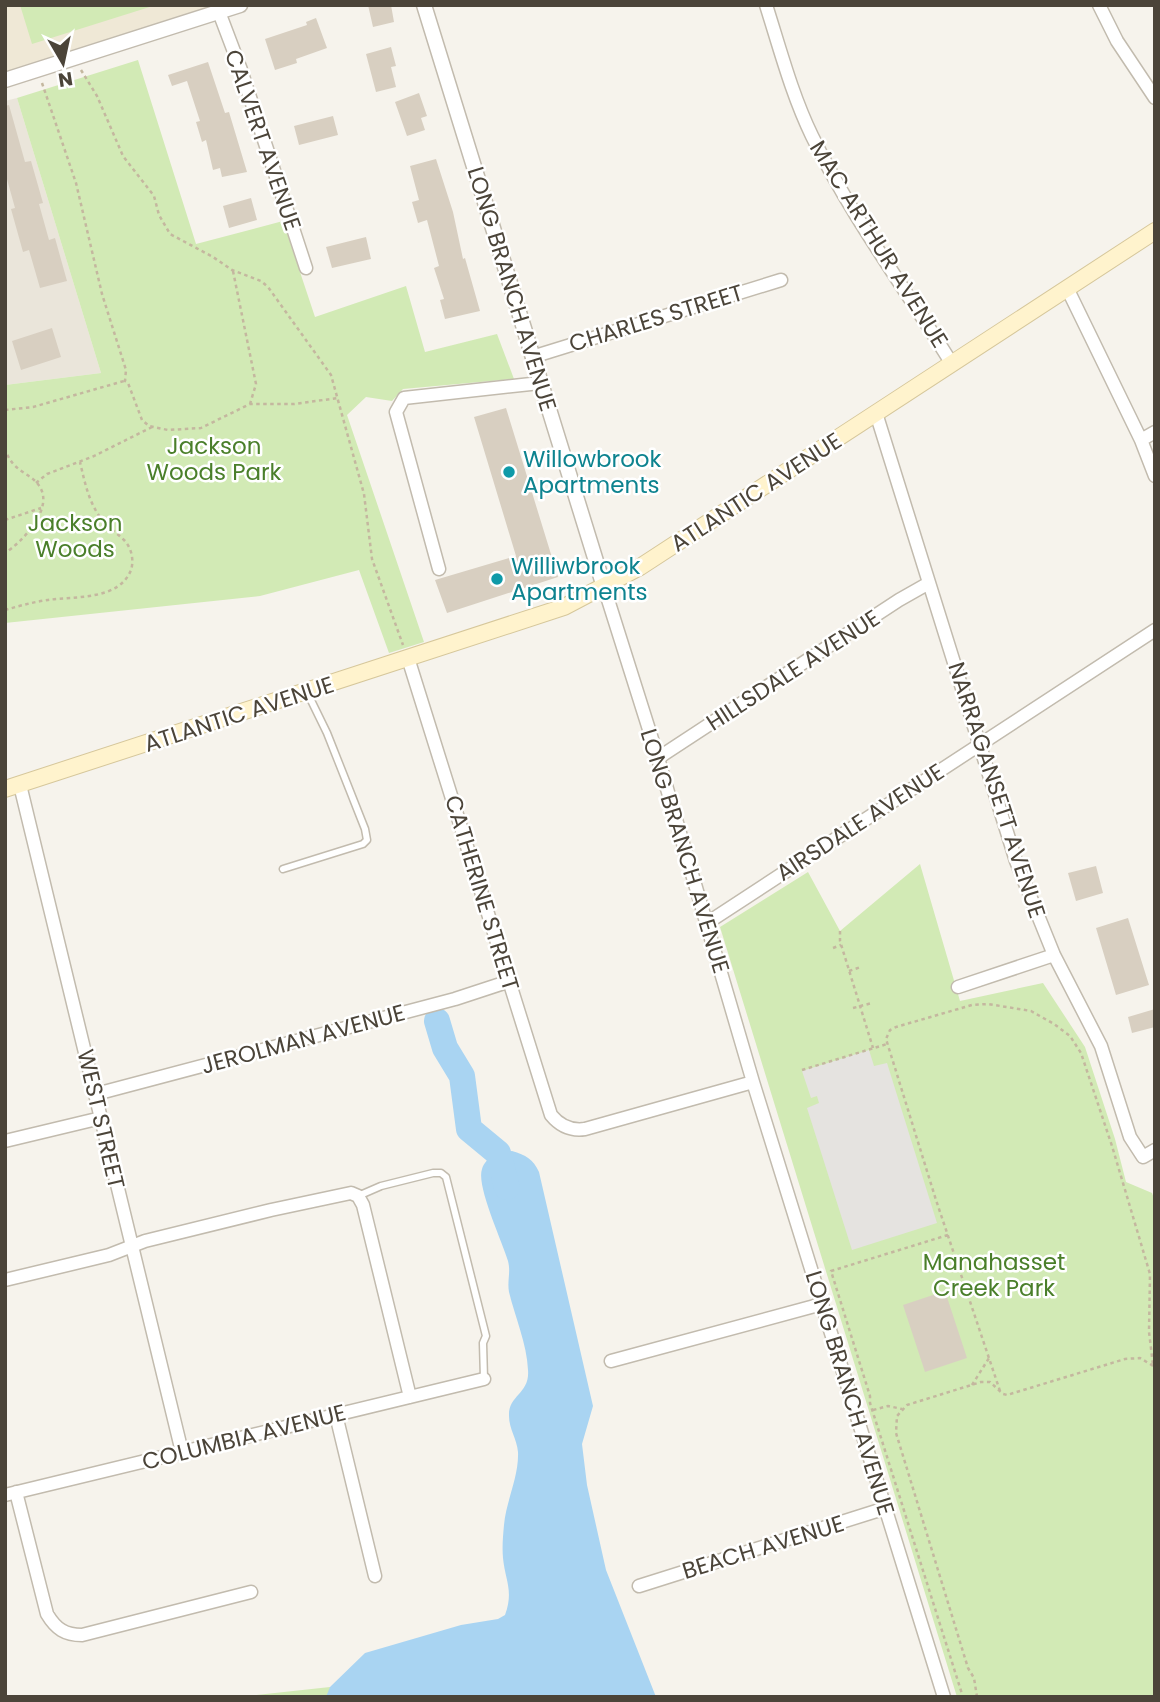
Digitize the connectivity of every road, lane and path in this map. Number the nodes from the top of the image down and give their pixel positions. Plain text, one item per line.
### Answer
1 (240, 5) edge
2 (424, 5) edge
3 (766, 5) edge
4 (1099, 5) edge
5 (218, 9) edge
6 (75, 58) junction
7 (38, 70) junction
8 (5, 80) edge
9 (1155, 99) edge
10 (1155, 232) edge
11 (306, 268) dead end
12 (233, 272) junction
13 (780, 280) dead end
14 (1068, 289) junction
15 (532, 357) junction
16 (952, 364) junction
17 (125, 381) junction
18 (540, 383) junction
19 (338, 398) junction
20 (250, 403) junction
21 (5, 410) edge
22 (876, 413) junction
23 (152, 427) junction
24 (1155, 432) edge
25 (1141, 440) junction
26 (5, 448) edge
27 (80, 462) junction
28 (1155, 476) edge
29 (36, 483) junction
30 (41, 509) junction
31 (5, 520) edge
32 (5, 553) edge
33 (439, 569) dead end
34 (929, 583) junction
35 (604, 587) junction
36 (5, 610) edge
37 (1155, 630) edge
38 (408, 658) junction
39 (307, 692) junction
40 (979, 744) junction
41 (658, 758) junction
42 (13, 787) edge
43 (283, 870) dead end
44 (707, 923) junction
45 (840, 931) dead end
46 (841, 945) junction
47 (833, 947) dead end
48 (1054, 955) junction
49 (861, 967) dead end
50 (849, 971) junction
51 (510, 981) junction
52 (958, 987) dead end
53 (872, 1003) dead end
54 (860, 1006) junction
55 (852, 1008) dead end
56 (887, 1044) junction
57 (873, 1048) junction
58 (802, 1070) dead end
59 (753, 1082) junction
60 (96, 1094) junction
61 (101, 1118) junction
62 (5, 1141) edge
63 (1155, 1150) edge
64 (358, 1196) junction
65 (948, 1235) junction
66 (132, 1246) junction
67 (5, 1280) edge
68 (822, 1304) junction
69 (989, 1358) junction
70 (611, 1361) dead end
71 (1154, 1366) edge
72 (484, 1379) joint
73 (972, 1385) junction
74 (1000, 1391) junction
75 (410, 1397) junction
76 (902, 1409) junction
77 (873, 1410) junction
78 (336, 1415) junction
79 (183, 1452) junction
80 (11, 1494) edge
81 (886, 1508) junction
82 (375, 1576) dead end
83 (639, 1586) dead end
84 (251, 1592) dead end
85 (944, 1697) edge
86 (963, 1697) edge
87 (977, 1697) edge

1 - 5 street
2 - 15 street, LONG BRANCH AVENUE
3 - 16 street, MAC ARTHUR AVENUE
4 - 9 street
5 - 6 street
5 - 11 street, CALVERT AVENUE
6 - 7 street
6 - 12 path
7 - 8 street
7 - 17 path
10 - 14 main road, ATLANTIC AVENUE
12 - 19 path
12 - 20 path
13 - 15 street, CHARLES STREET
14 - 16 main road, ATLANTIC AVENUE
14 - 25 street
15 - 18 street, LONG BRANCH AVENUE
16 - 22 main road, ATLANTIC AVENUE
17 - 21 path
17 - 23 path
18 - 33 street
18 - 35 street, LONG BRANCH AVENUE
19 - 20 path
19 - 38 path
20 - 23 path
22 - 34 street, NARRAGANSETT AVENUE
22 - 35 main road, ATLANTIC AVENUE
23 - 27 path
24 - 25 street
25 - 28 street
26 - 29 path
27 - 29 path
27 - 36 path
29 - 30 path
30 - 31 path
30 - 32 path
34 - 40 street, NARRAGANSETT AVENUE
34 - 41 street, HILLSDALE AVENUE
35 - 38 main road, ATLANTIC AVENUE
35 - 41 street, LONG BRANCH AVENUE
37 - 40 street, AIRSDALE AVENUE
38 - 39 main road, ATLANTIC AVENUE
38 - 51 street, CATHERINE STREET
39 - 42 main road, ATLANTIC AVENUE
39 - 43 lane
40 - 44 street, AIRSDALE AVENUE
40 - 48 street, NARRAGANSETT AVENUE
41 - 44 street, LONG BRANCH AVENUE
42 - 60 street, WEST STREET
44 - 59 street, LONG BRANCH AVENUE
45 - 46 path
46 - 47 path
46 - 50 path
48 - 52 street
48 - 63 street, NARRAGANSETT AVENUE
49 - 50 path
50 - 54 path
51 - 59 street, CATHERINE STREET
51 - 60 street, JEROLMAN AVENUE
53 - 54 path
54 - 55 path
54 - 57 path
56 - 57 path
56 - 65 path
56 - 71 path
57 - 58 path
59 - 68 street, LONG BRANCH AVENUE
60 - 61 street, WEST STREET
61 - 62 street
61 - 66 street, WEST STREET
64 - 66 street
64 - 72 lane
64 - 75 street
65 - 69 path
65 - 77 path
66 - 67 street
66 - 79 street, WEST STREET
68 - 70 street
68 - 81 street, LONG BRANCH AVENUE
69 - 73 path
69 - 74 path
71 - 74 path
72 - 75 street, COLUMBIA AVENUE
73 - 74 path
73 - 76 path
75 - 78 street, COLUMBIA AVENUE
76 - 77 path
76 - 87 path
77 - 86 path
78 - 79 street, COLUMBIA AVENUE
78 - 82 street
79 - 80 street, COLUMBIA AVENUE
80 - 84 street
81 - 83 street, BEACH AVENUE
81 - 85 street, LONG BRANCH AVENUE

